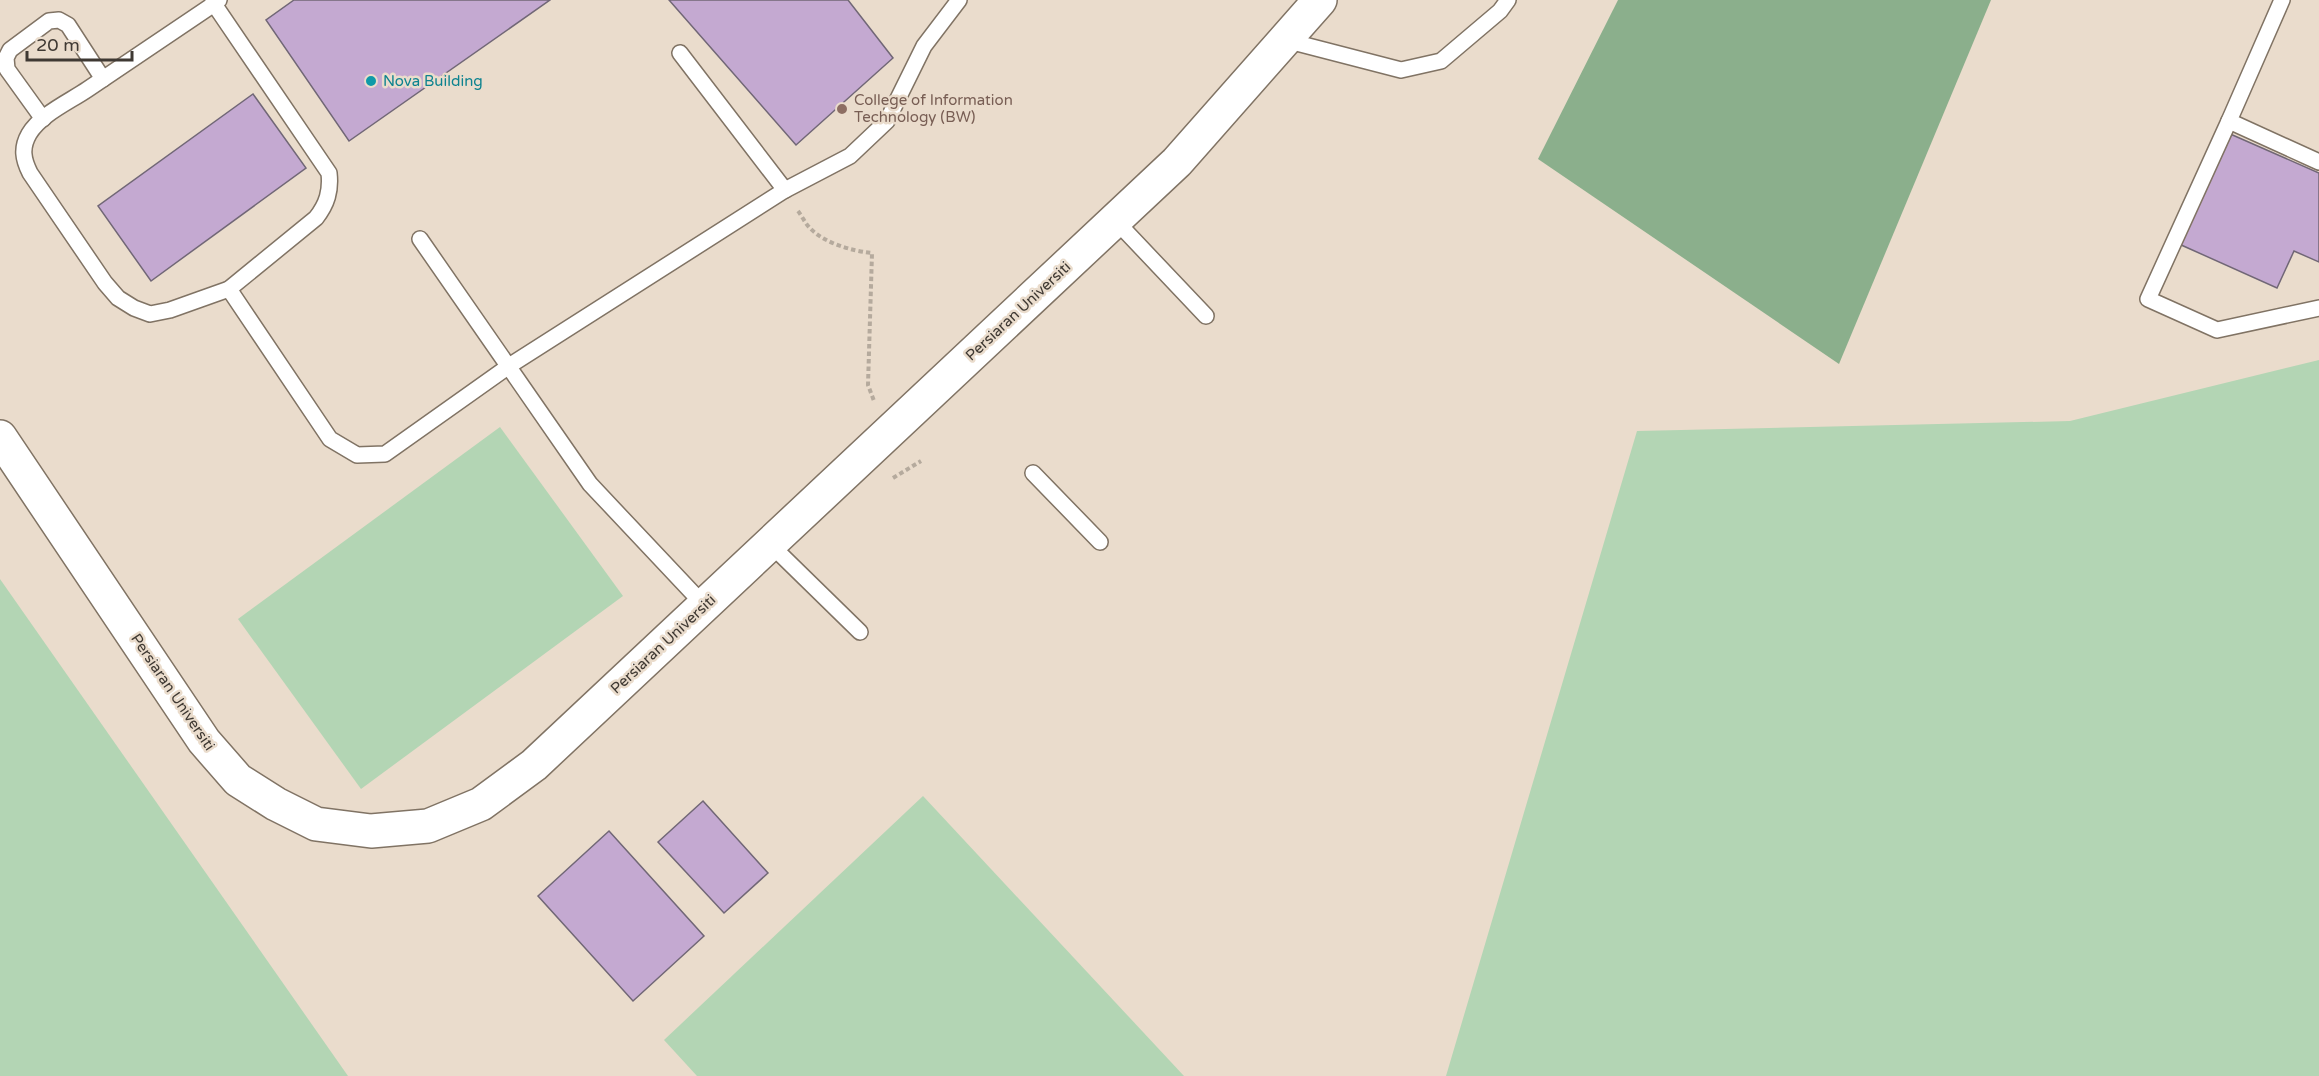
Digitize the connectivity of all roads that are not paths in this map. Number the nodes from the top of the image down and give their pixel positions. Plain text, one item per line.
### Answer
1 (958, 0) edge
2 (1320, 0) edge
3 (1509, 0) edge
4 (2282, 0) edge
5 (215, 1) edge
6 (1285, 40) junction
7 (680, 53) dead end
8 (103, 79) junction
9 (43, 119) junction
10 (2229, 121) junction
11 (2319, 162) edge
12 (785, 190) junction
13 (1115, 220) junction
14 (420, 239) dead end
15 (229, 289) junction
16 (2319, 308) edge
17 (1206, 316) dead end
18 (509, 366) junction
19 (0, 437) edge
20 (1034, 473) dead end
21 (1100, 542) dead end
22 (770, 544) junction
23 (704, 606) junction
24 (860, 632) dead end

1 - 12 lane
2 - 6 street, Persiaran Universiti
3 - 6 lane
4 - 10 lane
5 - 8 lane
5 - 15 lane
6 - 13 street, Persiaran Universiti
7 - 12 lane
8 - 9 lane
8 - 9 lane
9 - 15 lane
10 - 11 lane
10 - 16 lane
12 - 18 lane
13 - 17 lane
13 - 22 street, Persiaran Universiti
14 - 18 lane
15 - 18 lane
18 - 23 lane
19 - 23 street, Persiaran Universiti
20 - 21 lane
22 - 23 street, Persiaran Universiti
22 - 24 lane

